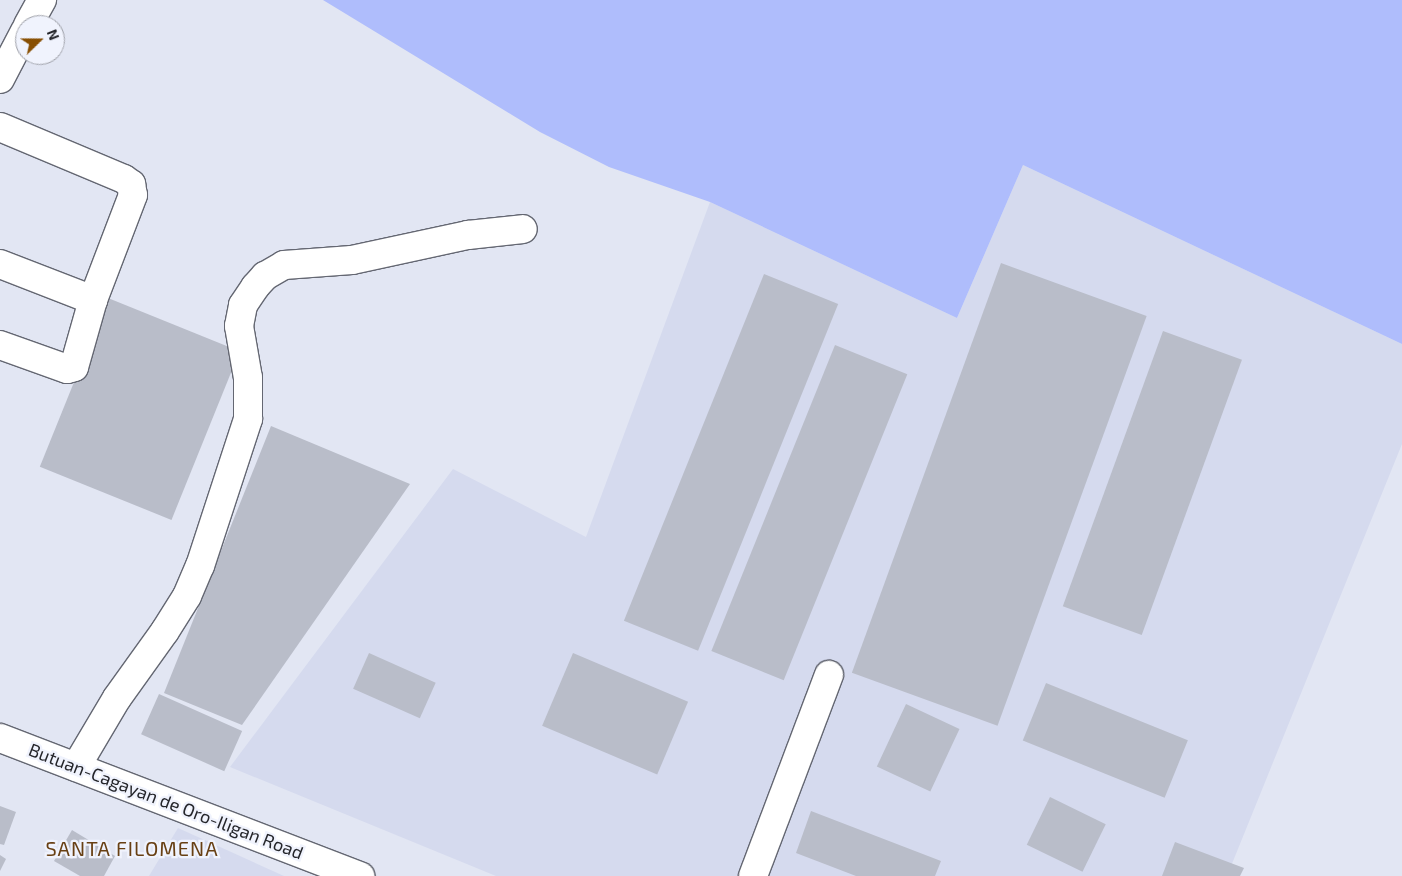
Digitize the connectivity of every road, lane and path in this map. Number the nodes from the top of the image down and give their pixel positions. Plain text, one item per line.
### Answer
1 (42, 0) edge
2 (34, 15) edge
3 (15, 50) edge
4 (0, 79) edge
5 (0, 127) edge
6 (523, 228) dead end
7 (0, 264) edge
8 (93, 300) junction
9 (0, 345) edge
10 (829, 676) dead end
11 (0, 738) edge
12 (76, 767) junction
13 (360, 876) edge
14 (754, 876) edge

1 - 2 main road
3 - 4 main road
5 - 8 main road
6 - 12 main road
7 - 8 main road
8 - 9 main road
10 - 14 main road
11 - 12 main road, Butuan-Cagayan de Oro-Iligan Road
12 - 13 main road, Butuan-Cagayan de Oro-Iligan Road

